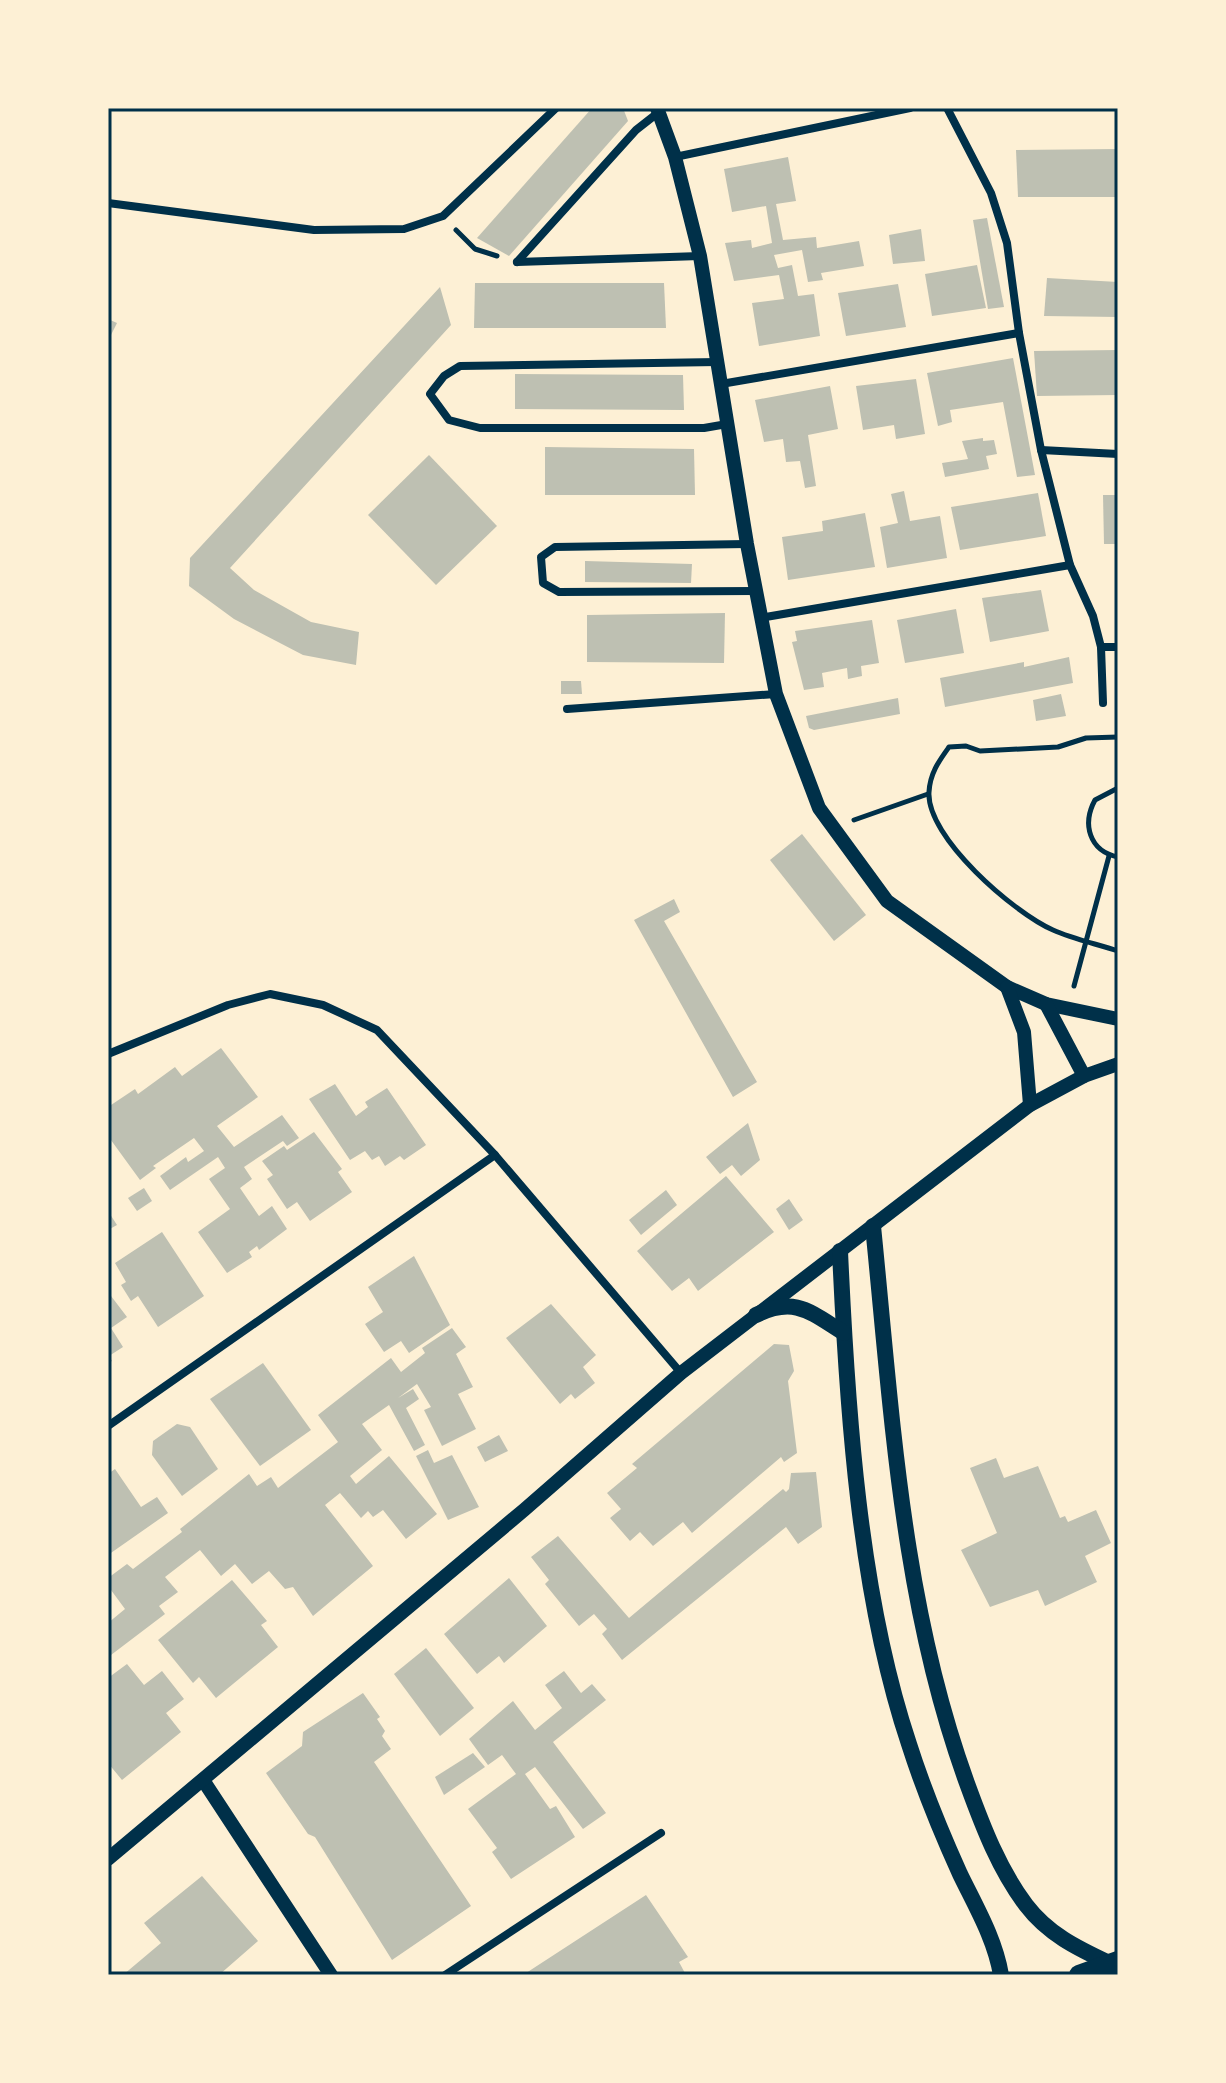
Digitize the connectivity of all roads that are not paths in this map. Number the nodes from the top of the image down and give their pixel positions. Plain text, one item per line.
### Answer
1 (556, 108) edge
2 (910, 108) edge
3 (947, 108) edge
4 (659, 109) edge
5 (675, 157) junction
6 (108, 203) edge
7 (700, 256) junction
8 (1019, 333) junction
9 (718, 362) junction
10 (721, 384) junction
11 (727, 424) junction
12 (1041, 450) junction
13 (1118, 454) edge
14 (747, 544) junction
15 (1070, 565) junction
16 (755, 591) junction
17 (760, 618) junction
18 (1101, 647) junction
19 (1118, 647) edge
20 (776, 694) junction
21 (1103, 703) dead end
22 (567, 709) dead end
23 (1007, 987) junction
24 (1046, 1004) junction
25 (1118, 1019) edge
26 (108, 1054) edge
27 (1118, 1064) edge
28 (1084, 1076) junction
29 (1030, 1105) junction
30 (495, 1155) junction
31 (873, 1226) junction
32 (840, 1251) junction
33 (756, 1315) junction
34 (844, 1333) junction
35 (681, 1373) junction
36 (108, 1426) edge
37 (203, 1780) junction
38 (661, 1833) dead end
39 (108, 1859) edge
40 (1114, 1962) edge
41 (331, 1975) edge
42 (445, 1975) edge
43 (1001, 1975) edge
44 (1079, 1975) edge

1 - 6 street
2 - 5 street
3 - 8 street
4 - 5 street
4 - 7 street
5 - 7 street
7 - 9 street
8 - 10 street
8 - 12 street
9 - 10 street
9 - 11 street
10 - 11 street
11 - 14 street
12 - 13 street
12 - 15 street
14 - 16 street
14 - 16 street
15 - 17 street
15 - 18 street
16 - 17 street
17 - 20 street
18 - 19 street
18 - 21 street
20 - 22 street
20 - 23 street
23 - 24 street
23 - 29 street
24 - 25 street
24 - 28 street
26 - 30 street
27 - 28 street
28 - 29 street
29 - 31 street
30 - 35 street
30 - 36 street
31 - 32 street
31 - 40 main road
32 - 33 street
32 - 34 main road
33 - 34 main road
33 - 35 street
34 - 43 main road
35 - 37 street
37 - 39 street
37 - 41 street
38 - 42 street
40 - 44 main road

